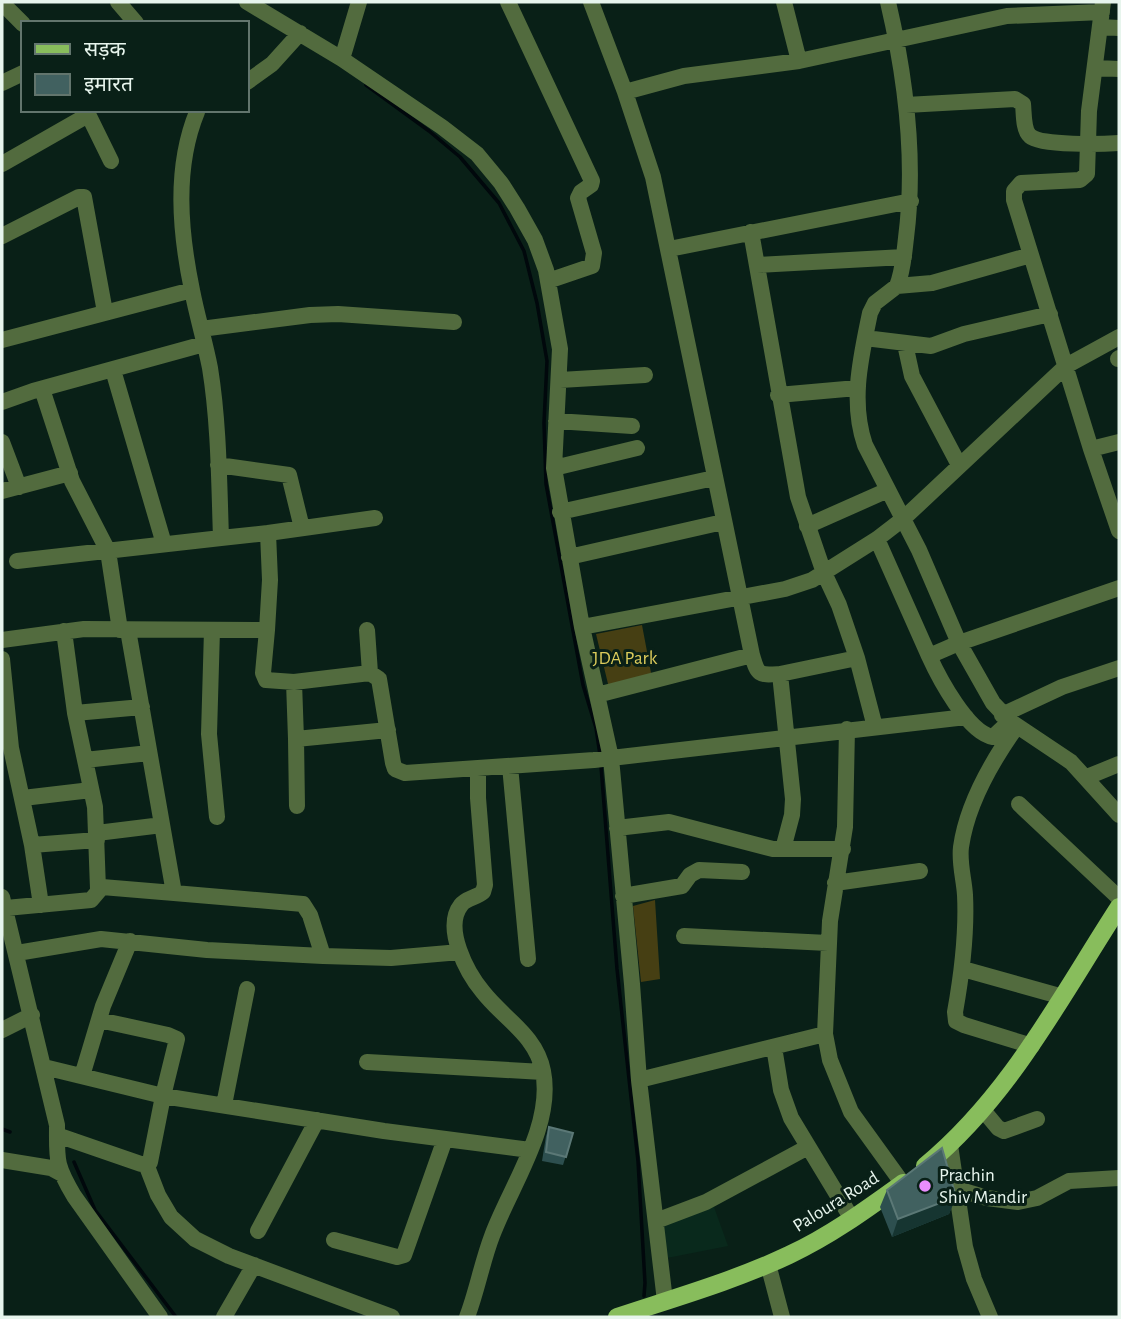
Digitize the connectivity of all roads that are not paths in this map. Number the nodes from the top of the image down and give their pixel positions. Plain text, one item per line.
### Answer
1 (118, 2) edge
2 (247, 2) edge
3 (359, 2) edge
4 (508, 2) edge
5 (591, 2) edge
6 (783, 2) edge
7 (888, 2) edge
8 (2, 3) edge
9 (1008, 9) edge
10 (1102, 14) edge
11 (134, 21) edge
12 (21, 22) edge
13 (1119, 28) edge
14 (300, 33) junction
15 (896, 39) junction
16 (342, 58) junction
17 (799, 61) junction
18 (1096, 68) junction
19 (1119, 69) edge
20 (21, 74) edge
21 (248, 81) edge
22 (2, 83) edge
23 (625, 92) junction
24 (906, 105) junction
25 (198, 112) edge
26 (87, 113) edge
27 (1119, 143) edge
28 (1088, 144) junction
29 (111, 162) dead end
30 (2, 164) edge
31 (911, 201) junction
32 (751, 232) junction
33 (2, 236) edge
34 (669, 249) junction
35 (1031, 255) junction
36 (904, 257) junction
37 (757, 264) junction
38 (548, 281) junction
39 (897, 286) junction
40 (192, 290) junction
41 (105, 312) junction
42 (1050, 314) junction
43 (454, 322) dead end
44 (202, 337) junction
45 (1119, 337) edge
46 (865, 338) junction
47 (2, 340) edge
48 (905, 344) junction
49 (1066, 366) junction
50 (113, 370) junction
51 (645, 375) dead end
52 (560, 380) junction
53 (857, 388) junction
54 (42, 389) junction
55 (778, 395) junction
56 (2, 402) edge
57 (556, 421) junction
58 (632, 426) dead end
59 (2, 442) edge
60 (1119, 442) edge
61 (637, 448) dead end
62 (1091, 449) junction
63 (218, 465) junction
64 (959, 465) junction
65 (554, 468) junction
66 (70, 473) junction
67 (714, 478) junction
68 (19, 487) junction
69 (888, 490) junction
70 (2, 491) edge
71 (560, 512) junction
72 (375, 518) dead end
73 (903, 519) junction
74 (723, 522) junction
75 (807, 526) junction
76 (302, 528) junction
77 (1119, 531) edge
78 (268, 533) junction
79 (220, 538) junction
80 (877, 539) junction
81 (164, 544) junction
82 (108, 551) junction
83 (569, 558) junction
84 (17, 561) dead end
85 (824, 573) junction
86 (1119, 588) edge
87 (740, 596) junction
88 (582, 627) junction
89 (124, 630) junction
90 (212, 630) junction
91 (267, 630) junction
92 (366, 630) dead end
93 (64, 631) junction
94 (2, 640) edge
95 (959, 643) junction
96 (752, 654) junction
97 (929, 656) junction
98 (857, 658) junction
99 (2, 659) edge
100 (1119, 668) edge
101 (370, 673) junction
102 (780, 674) junction
103 (293, 682) junction
104 (597, 695) junction
105 (142, 707) junction
106 (75, 713) junction
107 (966, 717) junction
108 (1010, 721) junction
109 (875, 727) junction
110 (847, 729) junction
111 (388, 730) junction
112 (296, 738) junction
113 (787, 739) junction
114 (149, 753) junction
115 (604, 759) junction
116 (85, 760) junction
117 (1119, 764) edge
118 (510, 766) junction
119 (478, 768) junction
120 (1087, 777) junction
121 (91, 790) junction
122 (23, 798) junction
123 (1019, 804) dead end
124 (297, 806) dead end
125 (1119, 815) edge
126 (217, 817) dead end
127 (162, 825) junction
128 (617, 828) junction
129 (97, 837) junction
130 (32, 845) junction
131 (783, 849) junction
132 (843, 849) junction
133 (920, 871) dead end
134 (742, 872) dead end
135 (835, 883) junction
136 (98, 889) junction
137 (174, 893) junction
138 (623, 896) junction
139 (1119, 898) edge
140 (4, 902) edge
141 (41, 905) junction
142 (1119, 907) edge
143 (684, 936) dead end
144 (7, 939) edge
145 (130, 941) junction
146 (828, 943) junction
147 (460, 952) junction
148 (17, 953) junction
149 (323, 956) junction
150 (528, 959) dead end
151 (963, 969) junction
152 (247, 989) dead end
153 (1063, 997) junction
154 (32, 1015) junction
155 (99, 1020) junction
156 (2, 1030) edge
157 (825, 1034) junction
158 (1032, 1046) junction
159 (774, 1047) junction
160 (367, 1062) dead end
161 (44, 1067) junction
162 (543, 1072) junction
163 (82, 1076) junction
164 (639, 1080) junction
165 (163, 1096) junction
166 (224, 1105) junction
167 (983, 1110) junction
168 (1037, 1119) dead end
169 (317, 1121) junction
170 (445, 1139) junction
171 (56, 1145) junction
172 (950, 1145) junction
173 (808, 1147) junction
174 (530, 1150) junction
175 (2, 1160) edge
176 (146, 1164) junction
177 (62, 1174) junction
178 (1119, 1178) edge
179 (903, 1184) junction
180 (957, 1189) junction
181 (852, 1219) junction
182 (656, 1221) junction
183 (258, 1231) dead end
184 (334, 1240) dead end
185 (768, 1264) junction
186 (254, 1265) junction
187 (665, 1301) junction
188 (640, 1314) edge
189 (160, 1317) edge
190 (224, 1317) edge
191 (392, 1317) edge
192 (467, 1317) edge
193 (617, 1317) edge
194 (782, 1317) edge
195 (990, 1317) edge

1 - 11 street
2 - 14 street
3 - 16 street
4 - 38 street
5 - 23 street
6 - 17 street
7 - 15 street
8 - 12 street
9 - 10 street
9 - 15 street
10 - 13 street
10 - 18 street
14 - 16 street
14 - 21 street
15 - 17 street
15 - 24 street
16 - 38 street
17 - 23 street
18 - 19 street
18 - 28 street
20 - 22 street
23 - 34 street
24 - 28 street
24 - 31 street
25 - 40 street
26 - 29 street
26 - 30 street
27 - 28 street
28 - 35 street
31 - 32 street
31 - 36 street
32 - 34 street
32 - 37 street
33 - 41 street
34 - 67 street
35 - 39 street
35 - 42 street
36 - 37 street
36 - 39 street
37 - 55 street
38 - 52 street
39 - 46 street
40 - 41 street
40 - 44 street
41 - 47 street
42 - 48 street
42 - 49 street
43 - 44 street
44 - 50 street
44 - 63 street
45 - 49 street
46 - 48 street
46 - 53 street
48 - 64 street
49 - 62 street
49 - 64 street
50 - 54 street
50 - 81 street
51 - 52 street
52 - 57 street
53 - 55 street
53 - 69 street
54 - 56 street
54 - 66 street
55 - 75 street
57 - 58 street
57 - 65 street
59 - 68 street
60 - 62 street
61 - 65 street
62 - 77 street
63 - 76 street
63 - 79 street
64 - 73 street
65 - 71 street
66 - 68 street
66 - 82 street
67 - 71 street
67 - 74 street
68 - 70 street
69 - 73 street
69 - 75 street
71 - 83 street
72 - 76 street
73 - 80 street
73 - 95 street
74 - 83 street
74 - 87 street
75 - 85 street
76 - 78 street
78 - 79 street
78 - 91 street
79 - 81 street
80 - 85 street
80 - 97 street
81 - 82 street
82 - 84 street
82 - 89 street
83 - 88 street
85 - 87 street
85 - 98 street
86 - 95 street
87 - 88 street
87 - 96 street
88 - 104 street
89 - 90 street
89 - 93 street
89 - 105 street
90 - 91 street
90 - 126 street
91 - 103 street
92 - 101 street
93 - 94 street
93 - 106 street
95 - 97 street
95 - 108 street
96 - 102 street
96 - 104 street
97 - 107 street
98 - 102 street
98 - 109 street
99 - 122 street
100 - 108 street
101 - 103 street
101 - 111 street
102 - 113 street
103 - 112 street
104 - 115 street
105 - 106 street
105 - 114 street
106 - 116 street
107 - 108 street
107 - 109 street
108 - 120 street
108 - 151 street
109 - 110 street
110 - 113 street
110 - 132 street
111 - 112 street
111 - 119 street
112 - 124 street
113 - 115 street
113 - 131 street
114 - 116 street
114 - 127 street
115 - 118 street
115 - 128 street
116 - 121 street
117 - 120 street
118 - 119 street
118 - 150 street
119 - 147 street
120 - 125 street
121 - 122 street
121 - 129 street
122 - 130 street
123 - 139 street
127 - 129 street
127 - 137 street
128 - 131 street
128 - 138 street
129 - 130 street
129 - 136 street
130 - 141 street
131 - 132 street
132 - 135 street
133 - 135 street
134 - 138 street
135 - 146 street
136 - 137 street
136 - 141 street
137 - 149 street
138 - 164 street
140 - 141 street
140 - 144 street
142 - 153 main road, Paloura Road
143 - 146 street
144 - 148 street
145 - 148 street
145 - 149 street
145 - 155 street
146 - 157 street
147 - 149 street
147 - 162 street
148 - 154 street
151 - 153 street
151 - 158 street
152 - 166 street
153 - 158 main road, Paloura Road
154 - 156 street
154 - 161 street
155 - 163 street
155 - 165 street
157 - 159 street
157 - 179 street
158 - 167 main road, Paloura Road
159 - 164 street
159 - 173 street
160 - 162 street
161 - 163 street
161 - 171 street
162 - 174 street
163 - 165 street
164 - 182 street
165 - 166 street
165 - 176 street
166 - 169 street
167 - 168 street
167 - 172 main road, Paloura Road
169 - 170 street
169 - 183 street
170 - 174 street
170 - 184 street
171 - 176 street
171 - 177 street
172 - 179 main road, Paloura Road
172 - 180 street
173 - 181 street
173 - 182 street
174 - 192 street
175 - 177 street
176 - 186 street
177 - 189 street
178 - 180 street
179 - 181 main road, Paloura Road
180 - 195 street
181 - 185 main road, Paloura Road
182 - 187 street
185 - 187 main road, Paloura Road
185 - 194 street
186 - 190 street
186 - 191 street
187 - 188 main road, Paloura Road
188 - 193 main road, Paloura Road

